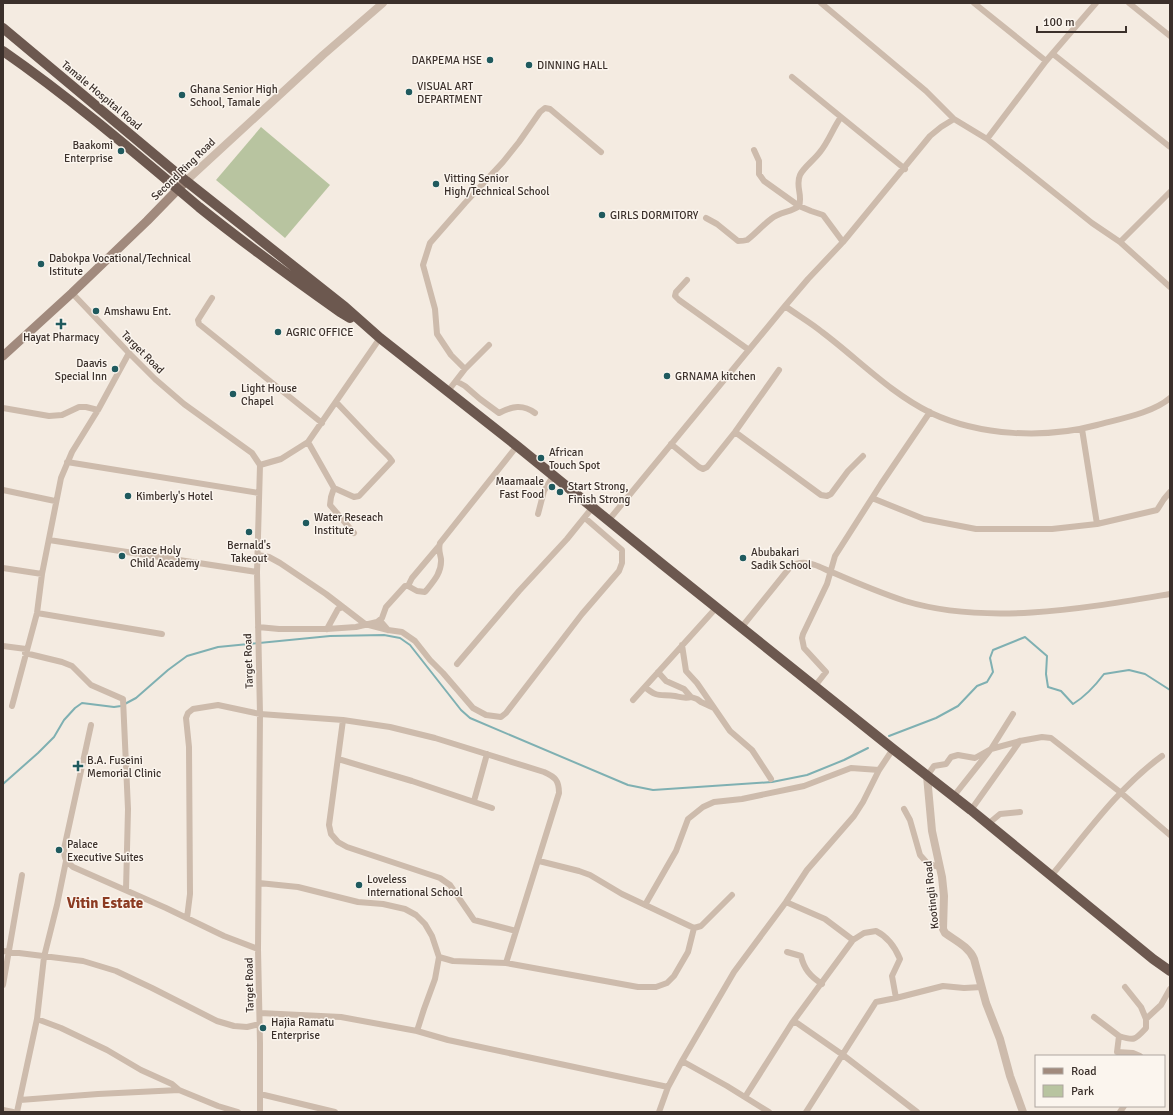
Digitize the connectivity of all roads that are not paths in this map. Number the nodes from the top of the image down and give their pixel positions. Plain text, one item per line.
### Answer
1 (383, 3) edge
2 (821, 3) edge
3 (974, 3) edge
4 (1096, 3) edge
5 (1129, 3) edge
6 (3, 28) edge
7 (1170, 36) edge
8 (3, 51) edge
9 (1052, 54) junction
10 (1046, 61) junction
11 (792, 77) dead end
12 (841, 117) junction
13 (954, 119) junction
14 (987, 139) junction
15 (1170, 147) edge
16 (754, 150) dead end
17 (601, 152) dead end
18 (905, 169) junction
19 (186, 180) junction
20 (178, 188) junction
21 (1170, 192) edge
22 (799, 206) junction
23 (706, 218) dead end
24 (843, 242) junction
25 (1120, 242) junction
26 (687, 280) dead end
27 (1170, 287) edge
28 (72, 293) junction
29 (212, 298) dead end
30 (785, 306) junction
31 (364, 326) junction
32 (380, 338) junction
33 (489, 345) dead end
34 (750, 350) junction
35 (129, 354) junction
36 (3, 356) edge
37 (465, 368) junction
38 (779, 370) dead end
39 (456, 381) junction
40 (448, 391) junction
41 (1170, 398) edge
42 (336, 402) junction
43 (3, 408) edge
44 (98, 410) junction
45 (536, 412) dead end
46 (930, 412) junction
47 (322, 423) junction
48 (1082, 429) junction
49 (735, 432) junction
50 (308, 442) junction
51 (671, 444) junction
52 (517, 446) junction
53 (863, 456) dead end
54 (67, 462) junction
55 (260, 465) junction
56 (553, 476) junction
57 (334, 488) junction
58 (3, 490) edge
59 (1170, 492) edge
60 (259, 493) junction
61 (872, 498) junction
62 (55, 501) junction
63 (592, 508) junction
64 (538, 514) dead end
65 (585, 518) junction
66 (608, 521) junction
67 (1097, 524) junction
68 (354, 533) dead end
69 (48, 540) junction
70 (439, 546) junction
71 (258, 555) junction
72 (3, 568) edge
73 (257, 572) junction
74 (830, 572) junction
75 (42, 574) junction
76 (408, 586) junction
77 (1170, 594) edge
78 (343, 607) junction
79 (716, 608) junction
80 (37, 613) junction
81 (376, 622) junction
82 (365, 624) junction
83 (741, 628) junction
84 (258, 629) junction
85 (327, 629) junction
86 (388, 630) junction
87 (162, 634) dead end
88 (682, 645) junction
89 (3, 646) edge
90 (26, 651) junction
91 (457, 664) dead end
92 (658, 672) junction
93 (814, 686) junction
94 (644, 687) junction
95 (691, 698) junction
96 (633, 700) dead end
97 (12, 706) dead end
98 (714, 708) junction
99 (260, 714) junction
100 (1013, 714) dead end
101 (343, 720) junction
102 (91, 725) dead end
103 (1020, 741) junction
104 (889, 746) junction
105 (991, 749) junction
106 (487, 754) junction
107 (1162, 756) dead end
108 (338, 759) junction
109 (879, 770) junction
110 (927, 776) junction
111 (771, 779) dead end
112 (1120, 792) junction
113 (953, 797) junction
114 (474, 801) junction
115 (492, 808) dead end
116 (904, 809) dead end
117 (971, 810) junction
118 (1020, 812) dead end
119 (988, 824) junction
120 (1170, 835) edge
121 (66, 861) junction
122 (539, 861) junction
123 (940, 867) junction
124 (22, 876) dead end
125 (1051, 876) junction
126 (259, 884) junction
127 (126, 890) junction
128 (732, 895) dead end
129 (786, 902) junction
130 (645, 905) junction
131 (187, 918) junction
132 (694, 928) junction
133 (516, 931) junction
134 (853, 940) junction
135 (258, 949) junction
136 (6, 952) edge
137 (787, 952) dead end
138 (44, 957) junction
139 (439, 957) junction
140 (506, 963) junction
141 (1170, 971) edge
142 (822, 984) junction
143 (3, 985) edge
144 (982, 987) junction
145 (1125, 987) dead end
146 (1170, 990) edge
147 (896, 998) junction
148 (260, 1014) junction
149 (1094, 1017) dead end
150 (37, 1019) junction
151 (1146, 1019) junction
152 (260, 1024) junction
153 (792, 1024) junction
154 (417, 1032) junction
155 (1119, 1036) junction
156 (1117, 1052) junction
157 (843, 1055) junction
158 (1113, 1055) edge
159 (1138, 1055) edge
160 (682, 1060) junction
161 (668, 1087) junction
162 (179, 1090) junction
163 (260, 1094) junction
164 (745, 1097) junction
165 (20, 1100) junction
166 (3, 1110) edge
167 (13, 1112) edge
168 (17, 1112) edge
169 (238, 1112) edge
170 (260, 1112) edge
171 (335, 1112) edge
172 (659, 1112) edge
173 (769, 1112) edge
174 (806, 1112) edge
175 (917, 1112) edge
176 (1023, 1112) edge

1 - 19 street, Second Ring Road
2 - 13 street
3 - 10 street
4 - 9 street
5 - 7 street
6 - 19 highway, Tamale Hospital Road
8 - 20 highway
9 - 10 street
9 - 15 street
10 - 14 street
11 - 12 street
12 - 18 street
12 - 22 street
13 - 14 street
13 - 18 street
14 - 25 street
16 - 22 street
17 - 37 street
18 - 24 street
19 - 20 main road, Second Ring Road
19 - 31 highway, Tamale Hospital Road
20 - 28 main road, Second Ring Road
20 - 31 highway
21 - 25 street
22 - 23 street
22 - 24 street
24 - 30 street
25 - 27 street
26 - 34 street
28 - 35 street, Target Road
28 - 36 main road, Second Ring Road
29 - 47 street
30 - 34 street
30 - 46 street
31 - 32 highway
32 - 40 highway
32 - 42 street
33 - 37 street
34 - 51 street
35 - 44 street
35 - 55 street, Target Road
37 - 39 street
38 - 49 street
39 - 40 street
39 - 45 street
40 - 52 highway
41 - 48 street
42 - 47 street
42 - 57 street
43 - 44 street
44 - 54 street
46 - 48 street
46 - 61 street
47 - 50 street
48 - 67 street
49 - 51 street
49 - 53 street
50 - 55 street
50 - 57 street
51 - 66 street
52 - 56 highway
52 - 70 street
54 - 60 street
54 - 62 street
55 - 60 street, Target Road
56 - 63 highway
56 - 64 street
57 - 68 street
58 - 62 street
59 - 67 street
60 - 71 street, Target Road
61 - 67 street
61 - 74 street
62 - 69 street
63 - 65 street
63 - 66 highway
65 - 86 street
65 - 91 street
66 - 79 highway
69 - 73 street
69 - 75 street
70 - 76 street
70 - 76 street
71 - 73 street, Target Road
71 - 78 street
72 - 75 street
73 - 84 street, Target Road
74 - 77 street
74 - 83 street
74 - 93 street
75 - 80 street
76 - 81 street
78 - 82 street
78 - 85 street
79 - 83 highway
79 - 88 street
80 - 87 street
80 - 90 street
81 - 82 street
81 - 86 street
82 - 85 street
82 - 86 street
83 - 93 highway
84 - 85 street
84 - 99 street, Target Road
88 - 92 street
88 - 98 street
89 - 90 street
90 - 97 street
90 - 127 street
92 - 94 street
92 - 95 street
93 - 104 highway
94 - 95 street
94 - 96 street
95 - 98 street
98 - 111 street
99 - 101 street
99 - 126 street, Target Road
99 - 131 street
100 - 105 street
101 - 106 street
101 - 108 street
102 - 121 street
103 - 105 street
103 - 112 street
103 - 117 street
104 - 109 street
104 - 110 highway
105 - 110 street
105 - 113 street
106 - 114 street
106 - 122 street
107 - 112 street
108 - 114 street
108 - 133 street
109 - 129 street
109 - 130 street
110 - 113 highway
110 - 123 street, Kootingli Road
112 - 120 street
112 - 125 street
113 - 117 highway
114 - 115 street
116 - 123 street
117 - 119 highway
118 - 119 street
119 - 125 highway
121 - 127 street
121 - 138 street
122 - 130 street
122 - 133 street
123 - 144 street, Kootingli Road
124 - 136 street
125 - 141 highway
126 - 135 street, Target Road
126 - 139 street
127 - 131 street
128 - 132 street
129 - 134 street
129 - 160 street
130 - 132 street
131 - 135 street
132 - 140 street
133 - 140 street
134 - 142 street
134 - 147 street
135 - 148 street, Target Road
136 - 138 street
136 - 143 street
137 - 142 street
138 - 150 street
138 - 152 street
139 - 140 street
139 - 154 street
142 - 153 street
144 - 147 street
144 - 176 street, Kootingli Road
145 - 151 street
146 - 151 street
147 - 157 street
148 - 152 street, Target Road
148 - 154 street
149 - 155 street
150 - 162 street
150 - 165 street
151 - 155 street
152 - 163 street, Target Road
153 - 157 street
153 - 164 street
154 - 161 street
155 - 156 street
156 - 158 street
156 - 159 street
157 - 174 street
157 - 175 street
160 - 161 street
160 - 164 street
161 - 172 street
162 - 165 street
162 - 169 street
163 - 170 street, Target Road
163 - 171 street
164 - 173 street
165 - 168 street
166 - 167 street

